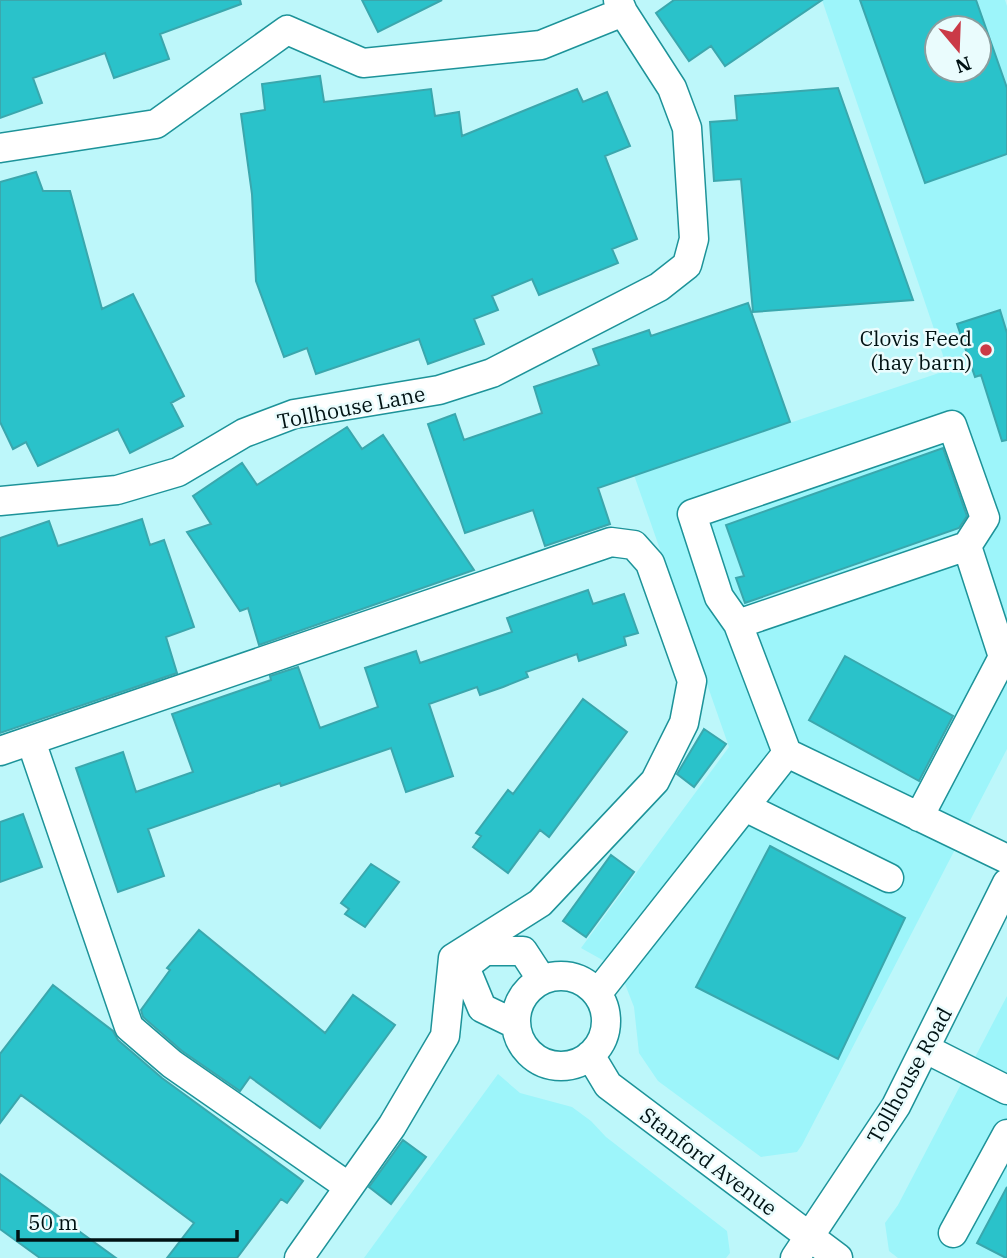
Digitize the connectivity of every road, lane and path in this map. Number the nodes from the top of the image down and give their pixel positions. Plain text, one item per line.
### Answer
1 (620, 6) edge
2 (0, 148) edge
3 (0, 501) edge
4 (967, 546) junction
5 (738, 624) junction
6 (31, 741) junction
7 (0, 751) edge
8 (787, 753) junction
9 (746, 807) junction
10 (919, 817) junction
11 (1007, 859) edge
12 (888, 878) dead end
13 (1007, 883) edge
14 (459, 962) junction
15 (542, 980) junction
16 (597, 994) junction
17 (515, 1024) junction
18 (926, 1049) junction
19 (590, 1055) junction
20 (1007, 1090) edge
21 (1007, 1134) edge
22 (349, 1187) junction
23 (953, 1233) dead end
24 (803, 1248) edge
25 (299, 1258) edge
26 (838, 1258) edge

1 - 2 street
1 - 3 street, Tollhouse Lane
4 - 5 street
4 - 5 street
4 - 10 street
5 - 8 street
6 - 7 street
6 - 14 street
6 - 22 street
8 - 9 street
8 - 10 street
9 - 12 street
9 - 16 street
10 - 11 street
13 - 18 street, Tollhouse Road
14 - 15 street
14 - 17 street
14 - 22 street
15 - 16 street
15 - 17 street
16 - 19 street
17 - 19 street
18 - 20 street
18 - 24 street, Tollhouse Road
19 - 24 street, Stanford Avenue
21 - 23 street
22 - 25 street
24 - 26 street, Stanford Avenue

